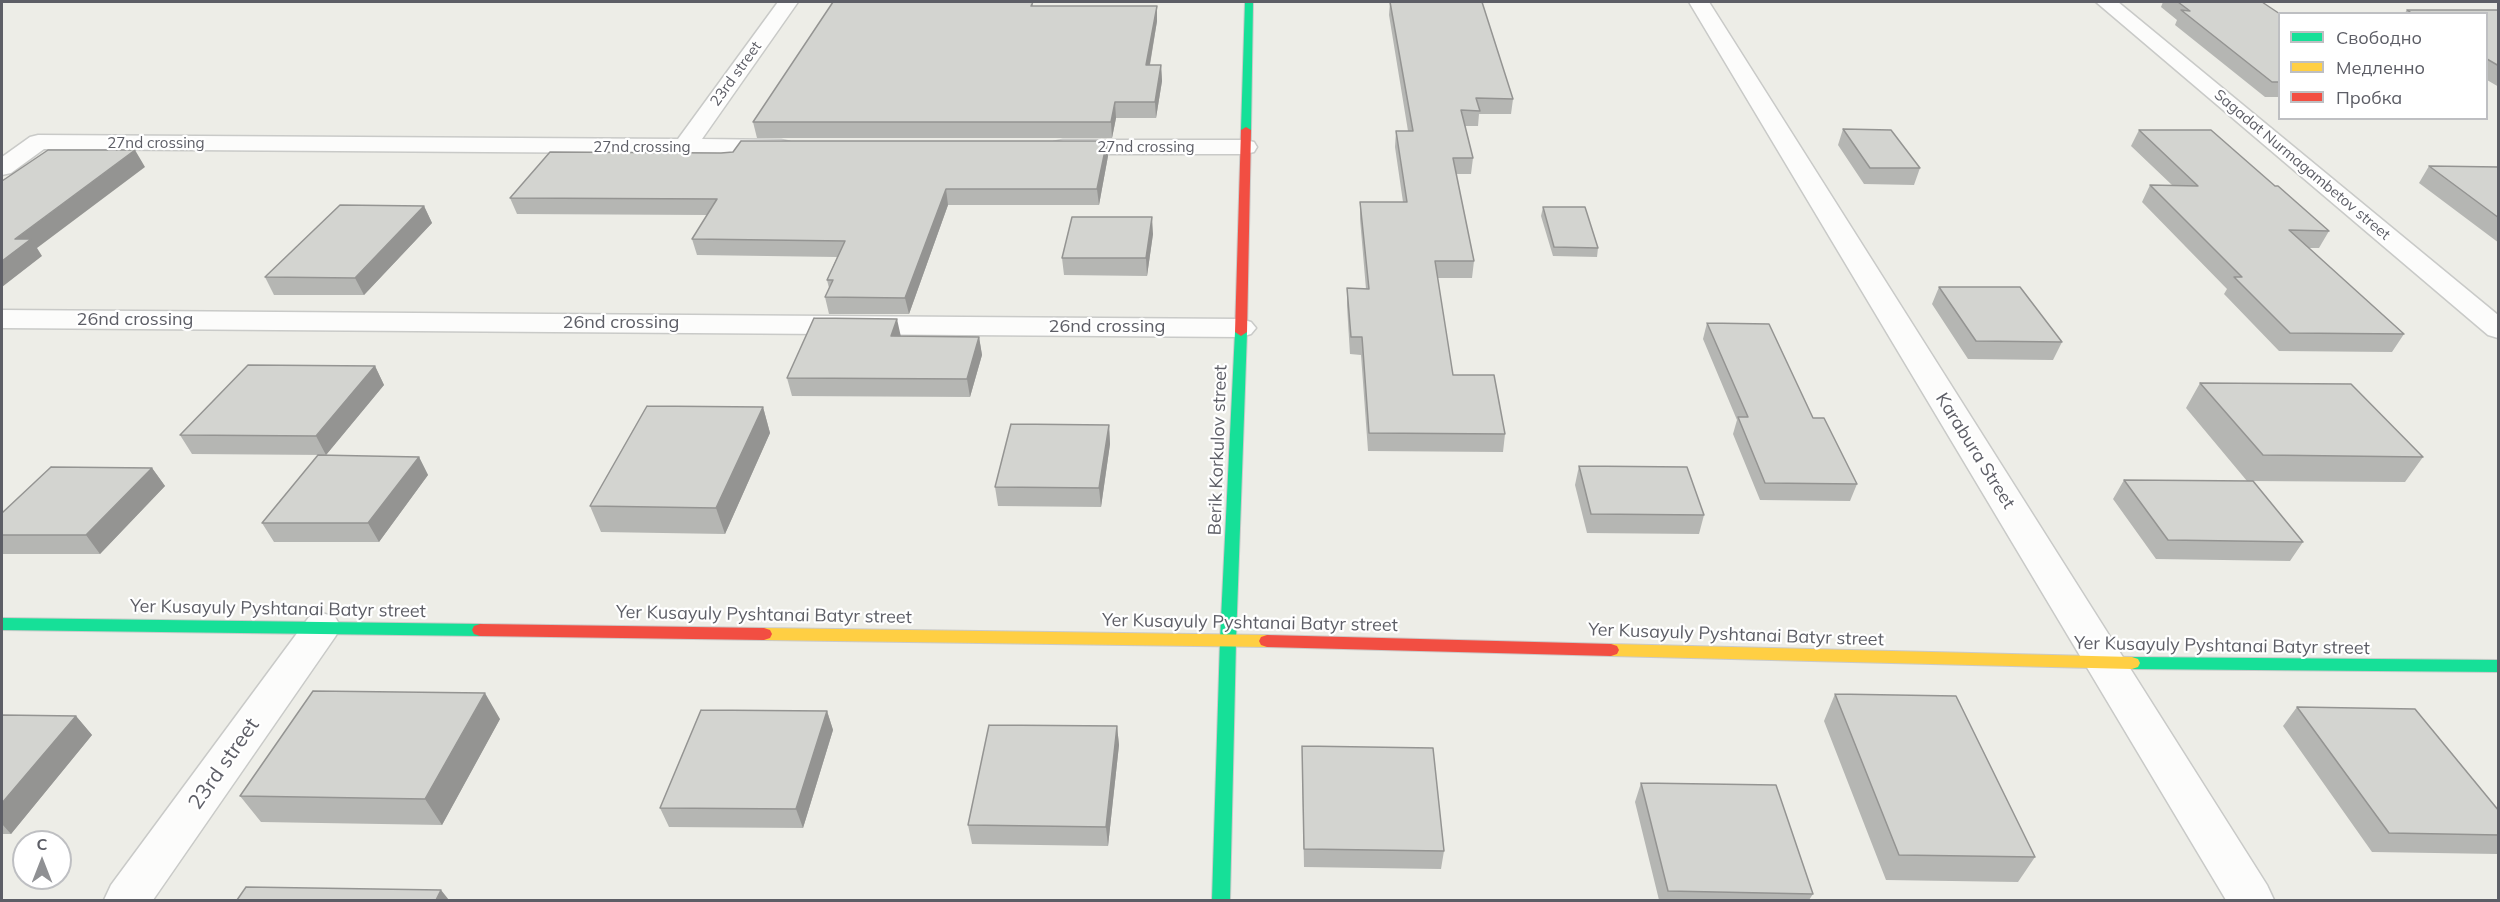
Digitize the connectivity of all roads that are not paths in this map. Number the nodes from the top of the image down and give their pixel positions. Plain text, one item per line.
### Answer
1 (788, 2) edge
2 (1249, 2) edge
3 (1699, 2) edge
4 (2106, 2) edge
5 (684, 147) junction
6 (803, 147) edge
7 (1042, 147) edge
8 (1245, 147) junction
9 (2, 168) edge
10 (2, 319) edge
11 (1241, 328) junction
12 (2499, 329) edge
13 (2, 624) edge
14 (322, 627) junction
15 (1228, 640) junction
16 (2105, 663) junction
17 (2499, 666) edge
18 (127, 900) edge
19 (1221, 900) edge
20 (2251, 900) edge

1 - 5 street, 23rd street
2 - 8 street, Berik Korkulov street
3 - 16 street, Karabura Street
4 - 12 street, Sagadat Nurmagambetov street
5 - 6 street, 27nd crossing
5 - 9 street, 27nd crossing
7 - 8 street, 27nd crossing
8 - 11 street, Berik Korkulov street
10 - 11 street, 26nd crossing
11 - 15 street, Berik Korkulov street
13 - 14 street, Yer Kusayuly Pyshtanai Batyr street
14 - 15 street, Yer Kusayuly Pyshtanai Batyr street
14 - 18 street, 23rd street
15 - 16 street, Yer Kusayuly Pyshtanai Batyr street
15 - 19 street, Berik Korkulov street
16 - 17 street, Yer Kusayuly Pyshtanai Batyr street
16 - 20 street, Karabura Street

